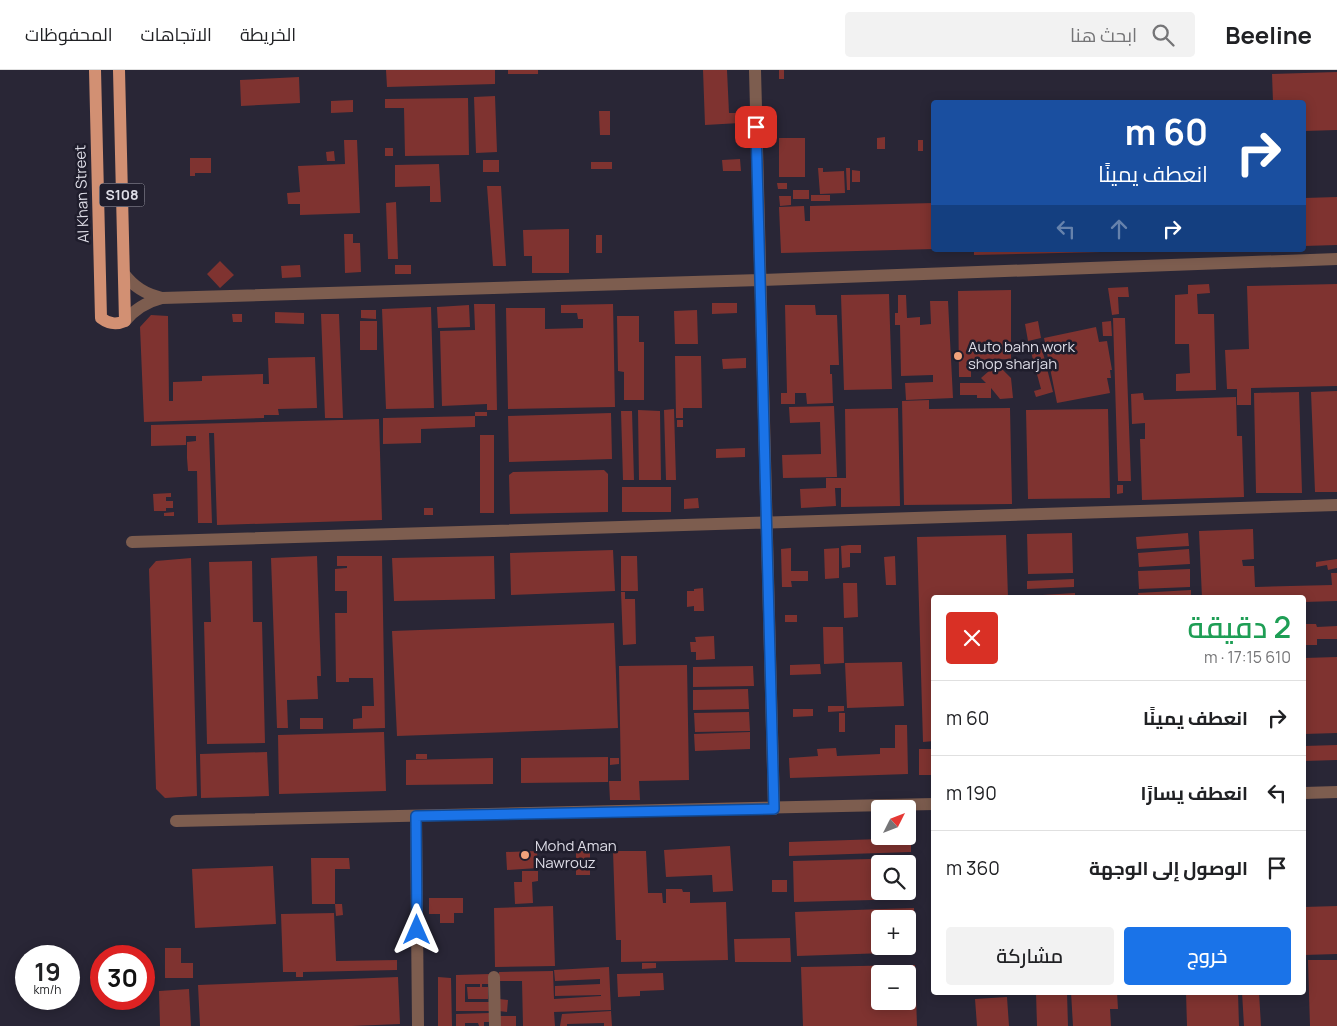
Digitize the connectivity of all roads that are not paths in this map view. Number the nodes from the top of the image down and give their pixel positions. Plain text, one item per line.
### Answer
1 (94, 70) edge
2 (119, 70) edge
3 (754, 70) edge
4 (1337, 259) edge
5 (124, 274) junction
6 (760, 280) junction
7 (162, 298) junction
8 (125, 321) junction
9 (1337, 504) edge
10 (767, 522) junction
11 (132, 542) dead end
12 (1337, 792) edge
13 (1306, 793) edge
14 (931, 804) edge
15 (774, 809) junction
16 (416, 816) junction
17 (176, 821) dead end
18 (494, 977) dead end
19 (418, 1026) edge
20 (495, 1026) edge

1 - 8 main road, Al Khan Street / S108
2 - 5 main road, S108
3 - 6 street
4 - 6 street
5 - 7 street
5 - 8 main road, S108
6 - 7 street
6 - 10 street
7 - 8 street
9 - 10 street
10 - 11 street
10 - 15 street
12 - 13 street
14 - 15 street
15 - 16 street
16 - 17 street
16 - 19 street
18 - 20 street

